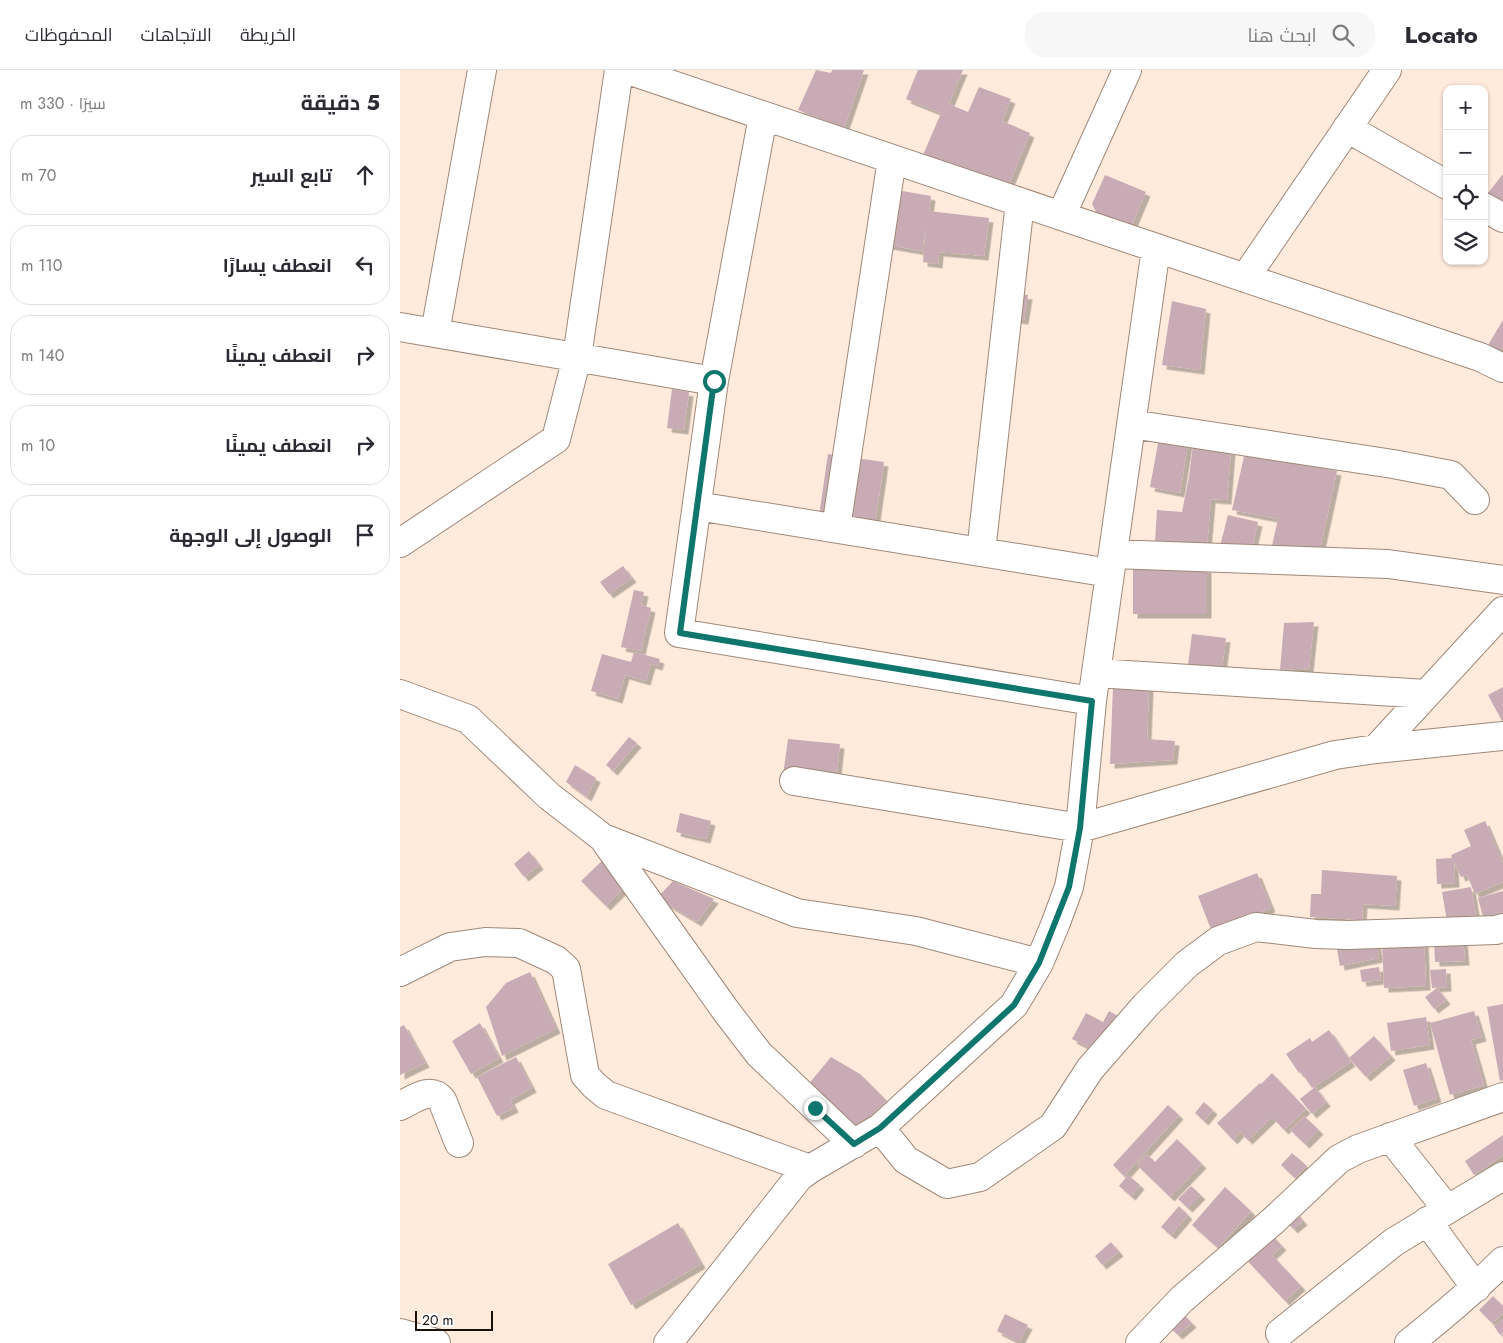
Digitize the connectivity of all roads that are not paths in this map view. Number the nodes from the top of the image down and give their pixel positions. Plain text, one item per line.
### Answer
1 (482, 70) edge
2 (619, 70) edge
3 (628, 70) edge
4 (1127, 70) edge
5 (1384, 71) edge
6 (763, 116) junction
7 (1347, 128) junction
8 (892, 159) junction
9 (1443, 183) edge
10 (1020, 202) junction
11 (1488, 209) edge
12 (1061, 216) junction
13 (1503, 218) edge
14 (1156, 248) junction
15 (1245, 278) junction
16 (400, 327) edge
17 (435, 333) junction
18 (577, 357) junction
19 (1503, 368) edge
20 (714, 381) junction
21 (1131, 424) junction
22 (1474, 500) dead end
23 (697, 506) junction
24 (836, 528) junction
25 (400, 542) edge
26 (981, 552) junction
27 (1112, 563) junction
28 (1503, 580) edge
29 (1503, 611) edge
30 (1096, 673) junction
31 (400, 694) edge
32 (1426, 694) junction
33 (1092, 701) junction
34 (1503, 736) edge
35 (1376, 749) junction
36 (794, 781) dead end
37 (1080, 828) junction
38 (603, 838) junction
39 (1503, 928) edge
40 (1039, 963) junction
41 (400, 972) edge
42 (1503, 1097) edge
43 (400, 1106) edge
44 (880, 1128) junction
45 (1390, 1137) junction
46 (459, 1143) dead end
47 (854, 1144) junction
48 (810, 1169) junction
49 (1503, 1176) edge
50 (1437, 1215) junction
51 (1503, 1261) edge
52 (1476, 1288) junction
53 (400, 1332) edge
54 (1280, 1334) dead end
55 (436, 1343) edge
56 (668, 1343) edge
57 (1140, 1343) edge
58 (1409, 1343) edge

1 - 17 street
2 - 18 street
3 - 6 street
4 - 12 street
5 - 7 street
6 - 8 street
6 - 20 street
7 - 9 street
7 - 15 street
8 - 10 street
8 - 24 street
10 - 12 street
10 - 26 street
11 - 13 street
12 - 14 street
14 - 15 street
14 - 21 street
15 - 19 street
16 - 17 street
17 - 18 street
18 - 20 street
18 - 25 street
20 - 23 street
21 - 22 street
21 - 27 street
23 - 24 street
23 - 33 street
24 - 26 street
26 - 27 street
27 - 28 street
27 - 30 street
29 - 32 street
30 - 32 street
30 - 33 street
31 - 38 street
32 - 35 street
33 - 37 street
34 - 35 street
35 - 37 street
36 - 37 street
37 - 40 street
38 - 40 street
38 - 47 street
39 - 44 street
40 - 44 street
41 - 48 street
42 - 45 street
43 - 46 street
44 - 47 street
45 - 50 street
45 - 57 street
47 - 48 street
48 - 56 street
49 - 50 street
50 - 52 street
50 - 54 street
51 - 52 street
52 - 58 street
53 - 55 street

